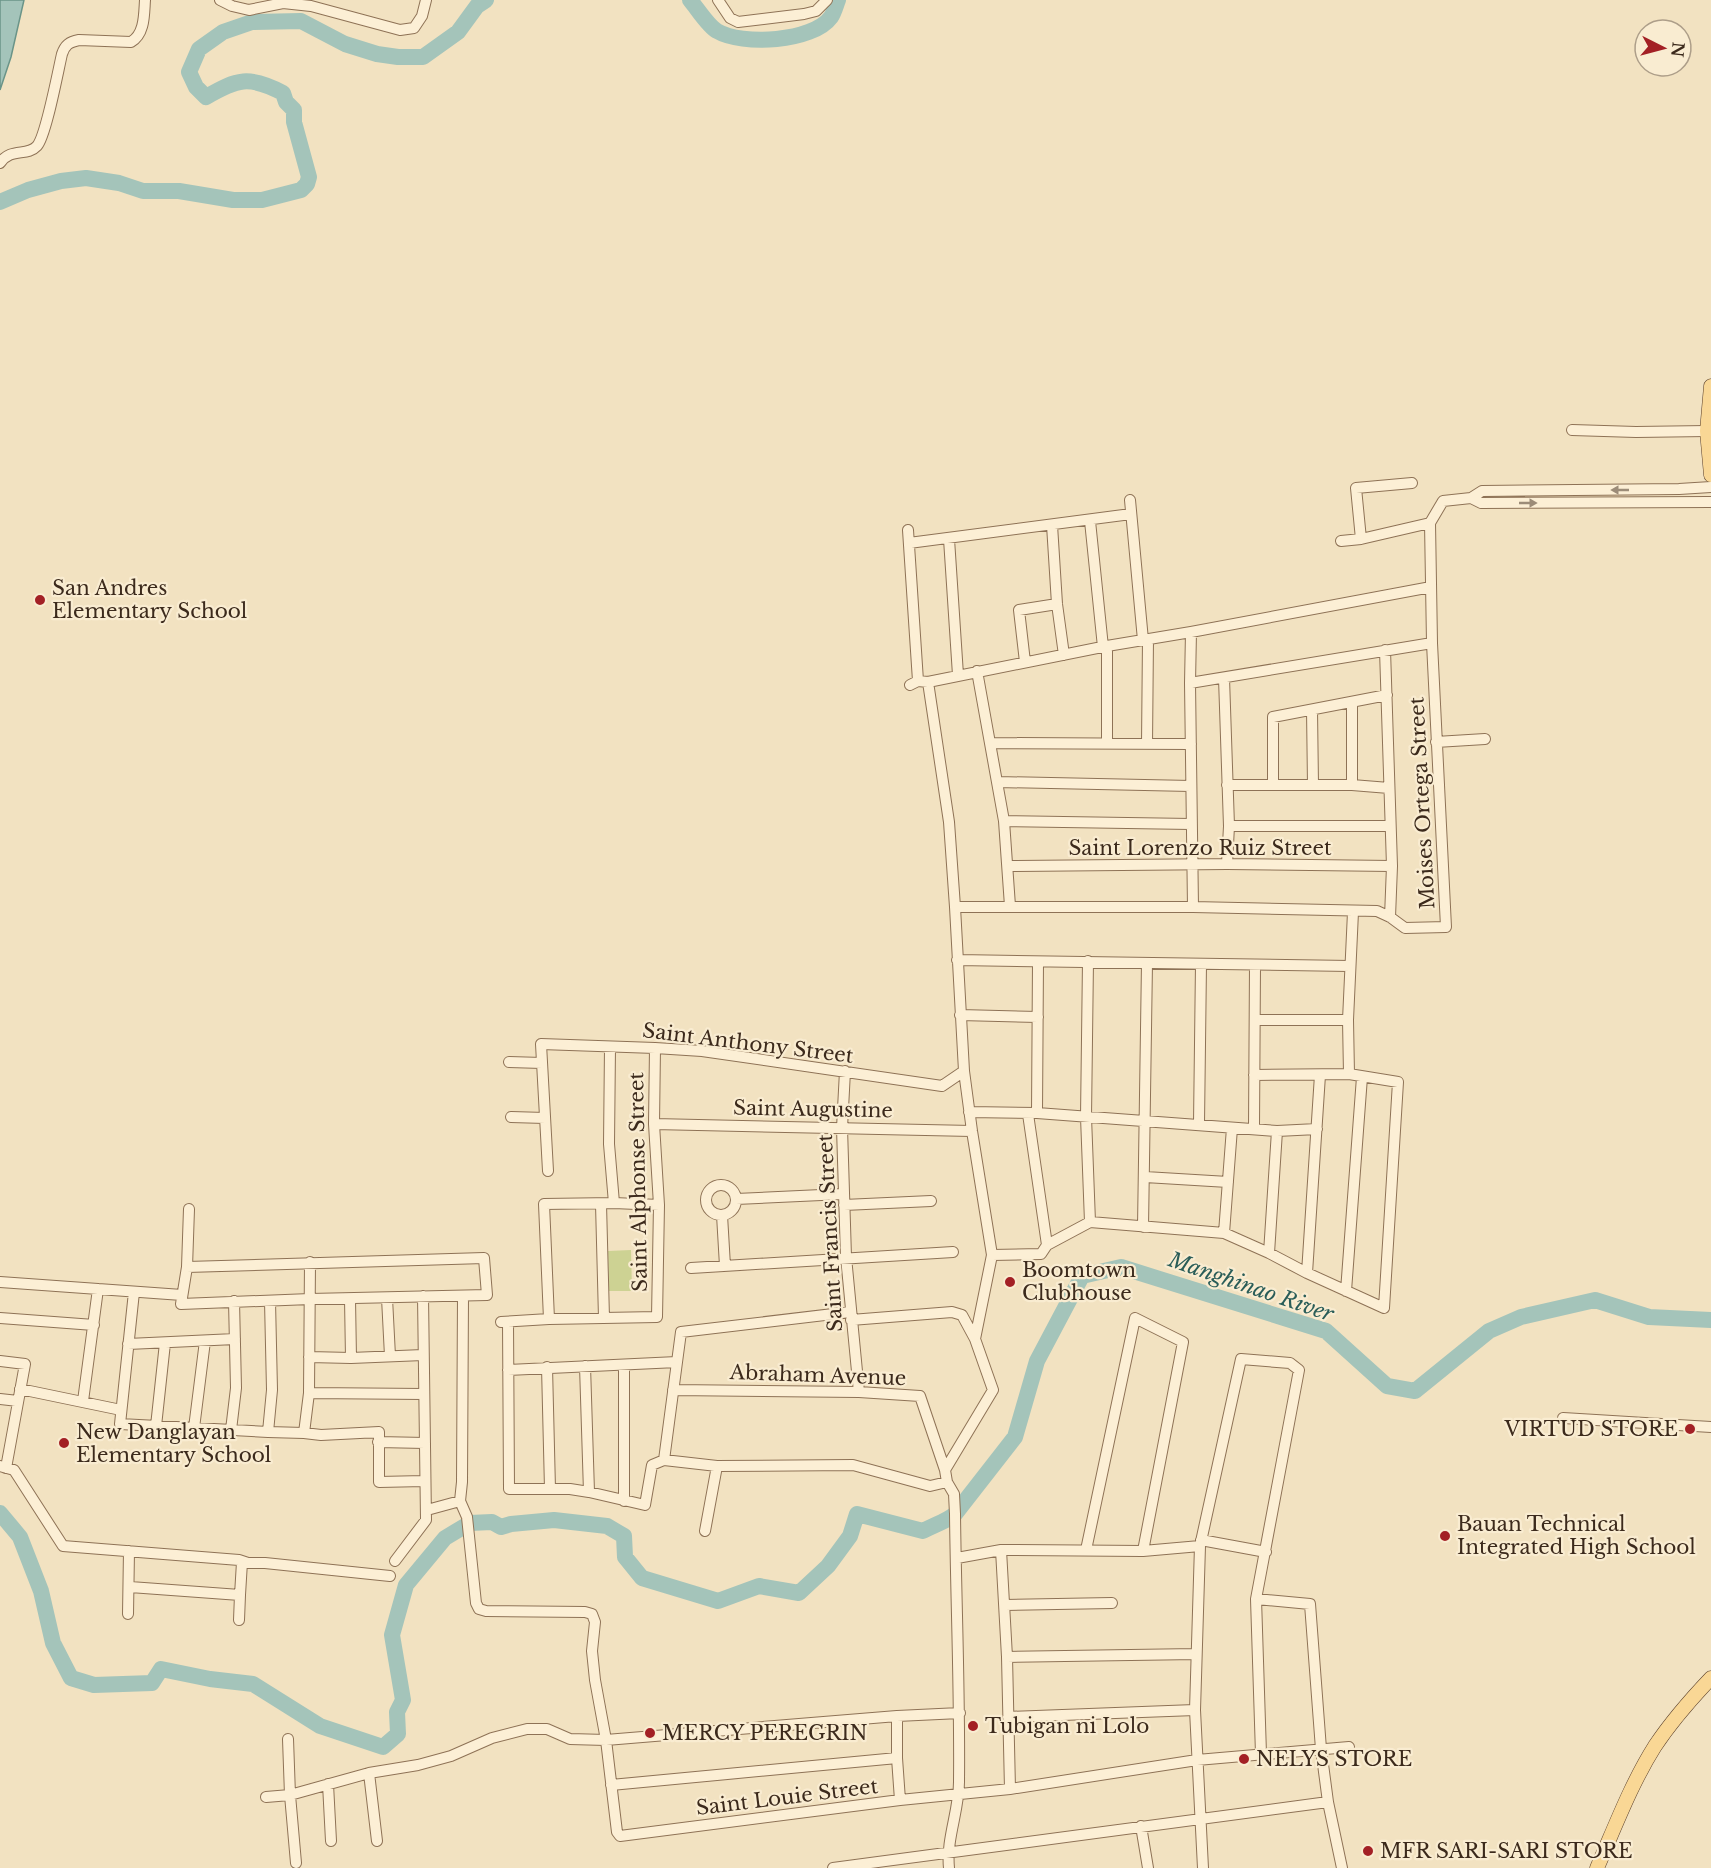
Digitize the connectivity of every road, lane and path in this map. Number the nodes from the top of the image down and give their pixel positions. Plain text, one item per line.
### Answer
1 (145, 0) edge
2 (220, 0) edge
3 (426, 0) edge
4 (718, 0) edge
5 (827, 0) edge
6 (0, 163) edge
7 (1711, 386) edge
8 (1572, 430) dead end
9 (1707, 431) junction
10 (1711, 475) edge
11 (1412, 483) dead end
12 (1711, 487) edge
13 (1471, 498) junction
14 (1130, 500) dead end
15 (1711, 502) edge
16 (1131, 514) junction
17 (1090, 521) junction
18 (1430, 523) junction
19 (1052, 525) junction
20 (908, 530) dead end
21 (949, 539) junction
22 (1362, 539) junction
23 (1341, 541) dead end
24 (909, 543) junction
25 (1431, 587) junction
26 (1057, 604) junction
27 (1191, 632) junction
28 (1145, 640) junction
29 (1432, 643) junction
30 (1105, 647) junction
31 (1385, 650) junction
32 (1064, 655) junction
33 (1025, 662) junction
34 (977, 672) junction
35 (958, 675) junction
36 (1224, 678) junction
37 (919, 682) junction
38 (1190, 683) junction
39 (1387, 695) junction
40 (1352, 703) junction
41 (1312, 710) junction
42 (1485, 739) dead end
43 (1436, 741) junction
44 (991, 743) junction
45 (1107, 744) junction
46 (1147, 744) junction
47 (1191, 744) junction
48 (998, 782) junction
49 (1227, 784) junction
50 (1274, 784) junction
51 (1313, 785) junction
52 (1352, 785) junction
53 (1191, 786) junction
54 (1389, 788) junction
55 (1004, 821) junction
56 (1191, 824) junction
57 (1229, 826) junction
58 (1390, 826) junction
59 (1227, 864) junction
60 (1192, 865) junction
61 (1008, 866) junction
62 (1392, 866) junction
63 (1010, 906) junction
64 (955, 907) junction
65 (1192, 907) junction
66 (1353, 912) junction
67 (1390, 917) junction
68 (957, 960) junction
69 (1088, 961) junction
70 (1038, 962) junction
71 (1147, 963) junction
72 (1201, 964) junction
73 (1255, 965) junction
74 (1350, 966) junction
75 (960, 1015) junction
76 (1038, 1017) junction
77 (1255, 1020) junction
78 (1348, 1020) junction
79 (610, 1047) junction
80 (655, 1048) junction
81 (509, 1062) dead end
82 (542, 1063) junction
83 (844, 1071) junction
84 (964, 1071) junction
85 (1349, 1074) junction
86 (1254, 1075) junction
87 (1320, 1075) junction
88 (1362, 1077) junction
89 (969, 1112) junction
90 (1033, 1113) junction
91 (511, 1117) dead end
92 (1086, 1117) junction
93 (545, 1118) junction
94 (1145, 1122) junction
95 (654, 1124) junction
96 (1199, 1124) junction
97 (842, 1128) junction
98 (1232, 1128) junction
99 (1254, 1128) junction
100 (1317, 1129) junction
101 (972, 1131) junction
102 (1278, 1131) junction
103 (548, 1171) dead end
104 (1145, 1177) junction
105 (1228, 1182) junction
106 (736, 1199) junction
107 (843, 1200) junction
108 (931, 1201) dead end
109 (614, 1203) junction
110 (600, 1204) junction
111 (659, 1205) junction
112 (189, 1209) dead end
113 (722, 1215) junction
114 (1090, 1222) junction
115 (1143, 1227) junction
116 (1224, 1233) junction
117 (1047, 1245) junction
118 (953, 1252) dead end
119 (1269, 1253) junction
120 (992, 1255) junction
121 (846, 1257) junction
122 (310, 1262) junction
123 (725, 1266) junction
124 (186, 1267) junction
125 (691, 1268) dead end
126 (1307, 1273) junction
127 (0, 1282) edge
128 (98, 1289) junction
129 (1346, 1291) junction
130 (134, 1292) junction
131 (182, 1295) junction
132 (423, 1296) junction
133 (463, 1296) junction
134 (387, 1298) junction
135 (310, 1299) junction
136 (350, 1299) junction
137 (234, 1301) junction
138 (270, 1301) junction
139 (851, 1316) junction
140 (0, 1318) edge
141 (604, 1318) junction
142 (549, 1319) junction
143 (94, 1325) junction
144 (235, 1339) junction
145 (975, 1339) junction
146 (205, 1341) junction
147 (165, 1343) junction
148 (128, 1344) junction
149 (423, 1355) junction
150 (390, 1356) junction
151 (309, 1357) junction
152 (351, 1358) junction
153 (0, 1361) edge
154 (677, 1362) junction
155 (624, 1365) junction
156 (585, 1366) junction
157 (547, 1367) junction
158 (508, 1370) junction
159 (20, 1389) junction
160 (673, 1390) junction
161 (859, 1392) junction
162 (309, 1393) junction
163 (424, 1394) junction
164 (0, 1399) edge
165 (18, 1401) junction
166 (83, 1401) junction
167 (121, 1410) junction
168 (1563, 1418) dead end
169 (156, 1426) junction
170 (1711, 1427) edge
171 (194, 1428) junction
172 (231, 1430) junction
173 (268, 1432) junction
174 (304, 1433) junction
175 (378, 1442) junction
176 (425, 1443) junction
177 (664, 1460) junction
178 (717, 1466) junction
179 (3, 1467) edge
180 (945, 1470) junction
181 (424, 1481) junction
182 (947, 1482) junction
183 (550, 1489) junction
184 (589, 1492) junction
185 (459, 1501) junction
186 (624, 1501) junction
187 (427, 1510) junction
188 (705, 1531) dead end
189 (1201, 1543) junction
190 (1001, 1550) junction
191 (1086, 1550) junction
192 (129, 1551) junction
193 (1143, 1551) junction
194 (1266, 1552) junction
195 (957, 1558) junction
196 (395, 1561) dead end
197 (242, 1562) junction
198 (390, 1576) dead end
199 (130, 1587) junction
200 (240, 1595) junction
201 (1256, 1599) junction
202 (1112, 1603) dead end
203 (1005, 1605) junction
204 (128, 1614) dead end
205 (239, 1620) dead end
206 (1196, 1654) junction
207 (1008, 1657) junction
208 (1711, 1678) edge
209 (1195, 1710) junction
210 (960, 1713) junction
211 (897, 1716) junction
212 (1008, 1717) junction
213 (288, 1739) dead end
214 (606, 1740) junction
215 (1349, 1747) dead end
216 (1321, 1749) junction
217 (1261, 1754) junction
218 (897, 1758) junction
219 (1197, 1761) junction
220 (369, 1773) junction
221 (328, 1784) junction
222 (611, 1785) junction
223 (1010, 1789) junction
224 (959, 1794) junction
225 (290, 1795) junction
226 (266, 1797) dead end
227 (900, 1800) junction
228 (1328, 1802) junction
229 (1201, 1819) junction
230 (1141, 1826) junction
231 (331, 1840) dead end
232 (377, 1841) dead end
233 (947, 1852) junction
234 (296, 1863) dead end
235 (833, 1868) edge
236 (949, 1868) edge
237 (1148, 1868) edge
238 (1203, 1868) edge
239 (1342, 1868) edge
240 (1597, 1868) edge

1 - 6 street
2 - 3 street
4 - 5 street
7 - 9 main road
8 - 9 street
9 - 10 main road
11 - 22 street
12 -> 13 street
13 -> 15 street
13 - 18 street
14 - 16 street
16 - 17 street
16 - 28 street
17 - 19 street
17 - 30 street
18 - 22 street
18 - 25 street, Moises Ortega Street
19 - 21 street
19 - 26 street
20 - 24 street
21 - 24 street
21 - 35 street
22 - 23 street
24 - 37 street
25 - 27 street
25 - 29 street, Moises Ortega Street
26 - 32 street
26 - 33 street
27 - 28 street
27 - 38 street
28 - 30 street
28 - 46 street
29 - 31 street
29 - 43 street, Moises Ortega Street
30 - 32 street
30 - 45 street
31 - 36 street
31 - 39 street
32 - 33 street
33 - 34 street
34 - 35 street
34 - 44 street
35 - 37 street
36 - 38 street
36 - 49 street
37 - 64 street
38 - 47 street
39 - 40 street
39 - 54 street
40 - 41 street
40 - 52 street
41 - 50 street
41 - 51 street
42 - 43 street
43 - 67 street, Moises Ortega Street
44 - 45 street
44 - 48 street
45 - 46 street
46 - 47 street
47 - 53 street
48 - 53 street
48 - 55 street
49 - 50 street
49 - 57 street
50 - 51 street
51 - 52 street
52 - 54 street
53 - 56 street
54 - 58 street
55 - 56 street
55 - 61 street
56 - 60 street
57 - 58 street
57 - 59 street
58 - 62 street
59 - 60 street, Saint Lorenzo Ruiz Street
59 - 62 street, Saint Lorenzo Ruiz Street
60 - 61 street, Saint Lorenzo Ruiz Street
60 - 65 street
61 - 63 street
62 - 67 street
63 - 64 street, Moises Ortega Street
63 - 65 street, Moises Ortega Street
64 - 68 street
65 - 66 street, Moises Ortega Street
66 - 67 street, Moises Ortega Street
66 - 74 street
68 - 70 street
68 - 75 street
69 - 70 street
69 - 71 street
69 - 92 street
70 - 76 street
71 - 72 street
71 - 94 street
72 - 73 street
72 - 96 street
73 - 74 street
73 - 77 street
74 - 78 street
75 - 76 street
75 - 84 street
76 - 90 street
77 - 78 street
77 - 86 street
78 - 85 street
79 - 80 street, Saint Anthony Street
79 - 82 street, Saint Anthony Street
79 - 109 street
80 - 83 street, Saint Anthony Street
80 - 95 street, Saint Alphonse Street
81 - 82 street
82 - 93 street
83 - 84 street, Saint Anthony Street
83 - 97 street, Saint Francis Street
84 - 89 street
85 - 87 street
85 - 88 street
86 - 87 street
86 - 99 street
87 - 100 street
88 - 129 street
88 - 129 street
89 - 90 street
89 - 101 street
90 - 92 street
90 - 117 street
91 - 93 street
92 - 94 street
92 - 114 street
93 - 103 street
94 - 96 street
94 - 104 street
95 - 97 street, Saint Augustine
95 - 111 street, Saint Alphonse Street
96 - 98 street
97 - 101 street, Saint Augustine
97 - 107 street, Saint Francis Street
98 - 99 street
98 - 105 street
99 - 102 street
100 - 102 street
100 - 126 street
101 - 120 street
102 - 119 street
104 - 105 street
104 - 115 street
105 - 116 street
106 - 107 street
106 - 113 street
106 - 113 street
107 - 108 street
107 - 121 street, Saint Francis Street
109 - 110 street
109 - 111 street
110 - 141 street
110 - 142 street
111 - 141 street, Saint Alphonse Street
112 - 124 street
113 - 123 street
114 - 115 street
114 - 117 street
115 - 116 street
116 - 119 street
117 - 120 street
118 - 121 street
119 - 126 street
120 - 145 street
121 - 123 street
121 - 139 street, Saint Francis Street
122 - 124 street
122 - 133 street
122 - 135 street
123 - 125 street
124 - 131 street
126 - 129 street
127 - 128 street
128 - 130 street
128 - 143 street
130 - 131 street
130 - 148 street
131 - 137 street
132 - 133 street
132 - 134 street
132 - 149 street
133 - 185 street
134 - 136 street
134 - 150 street
135 - 136 street
135 - 138 street
135 - 151 street
136 - 152 street
137 - 138 street
137 - 144 street
138 - 173 street
139 - 145 street
139 - 154 street
139 - 161 street, Saint Francis Street
140 - 143 street
141 - 142 street
142 - 158 street
143 - 166 street
144 - 146 street
144 - 172 street
145 - 180 street
146 - 147 street
146 - 171 street
147 - 148 street
147 - 169 street
148 - 167 street
149 - 150 street
149 - 163 street
150 - 152 street
151 - 152 street
151 - 162 street
153 - 159 street
154 - 155 street
154 - 160 street
155 - 156 street
155 - 186 street
156 - 157 street
156 - 184 street
157 - 158 street
157 - 183 street
158 - 183 street
159 - 165 street
159 - 166 street
160 - 161 street, Abraham Avenue
160 - 177 street
161 - 180 street, Abraham Avenue
162 - 163 street
162 - 174 street
163 - 176 street
164 - 165 street
165 - 179 street
166 - 167 street
167 - 169 street
168 - 170 street
169 - 171 street
171 - 172 street
172 - 173 street
173 - 174 street
174 - 175 street
175 - 176 street
175 - 181 street
176 - 181 street
177 - 178 street
177 - 186 street
178 - 182 street
178 - 188 street
179 - 192 street
180 - 182 street
181 - 187 street
182 - 195 street
183 - 184 street
184 - 186 street
185 - 187 street
185 - 214 street
187 - 196 street
189 - 193 street
189 - 194 street
189 - 194 street
189 - 206 street
190 - 191 street
190 - 195 street
190 - 203 street
191 - 193 street
191 - 193 street
192 - 197 street
192 - 199 street
194 - 201 street
195 - 210 street
197 - 198 street
197 - 200 street
199 - 200 street
199 - 204 street
200 - 205 street
201 - 216 street
201 - 217 street
202 - 203 street
203 - 207 street
206 - 207 street
206 - 209 street
207 - 212 street
208 - 240 main road
209 - 212 street
209 - 219 street
210 - 211 street
210 - 224 street
211 - 214 street
211 - 218 street
212 - 223 street
213 - 225 street
214 - 220 street
214 - 222 street
215 - 216 street, Saint Louie Street
216 - 217 street, Saint Louie Street
216 - 228 street
217 - 219 street, Saint Louie Street
218 - 222 street
218 - 227 street
219 - 223 street, Saint Louie Street
219 - 229 street
220 - 221 street
220 - 232 street
221 - 225 street
221 - 231 street
222 - 227 street, Saint Louie Street
223 - 224 street, Saint Louie Street
224 - 227 street, Saint Louie Street
224 - 233 street
225 - 226 street
225 - 234 street
228 - 229 street
228 - 239 street
229 - 230 street
229 - 238 street
230 - 233 street
230 - 237 street
233 - 235 street
233 - 236 street

